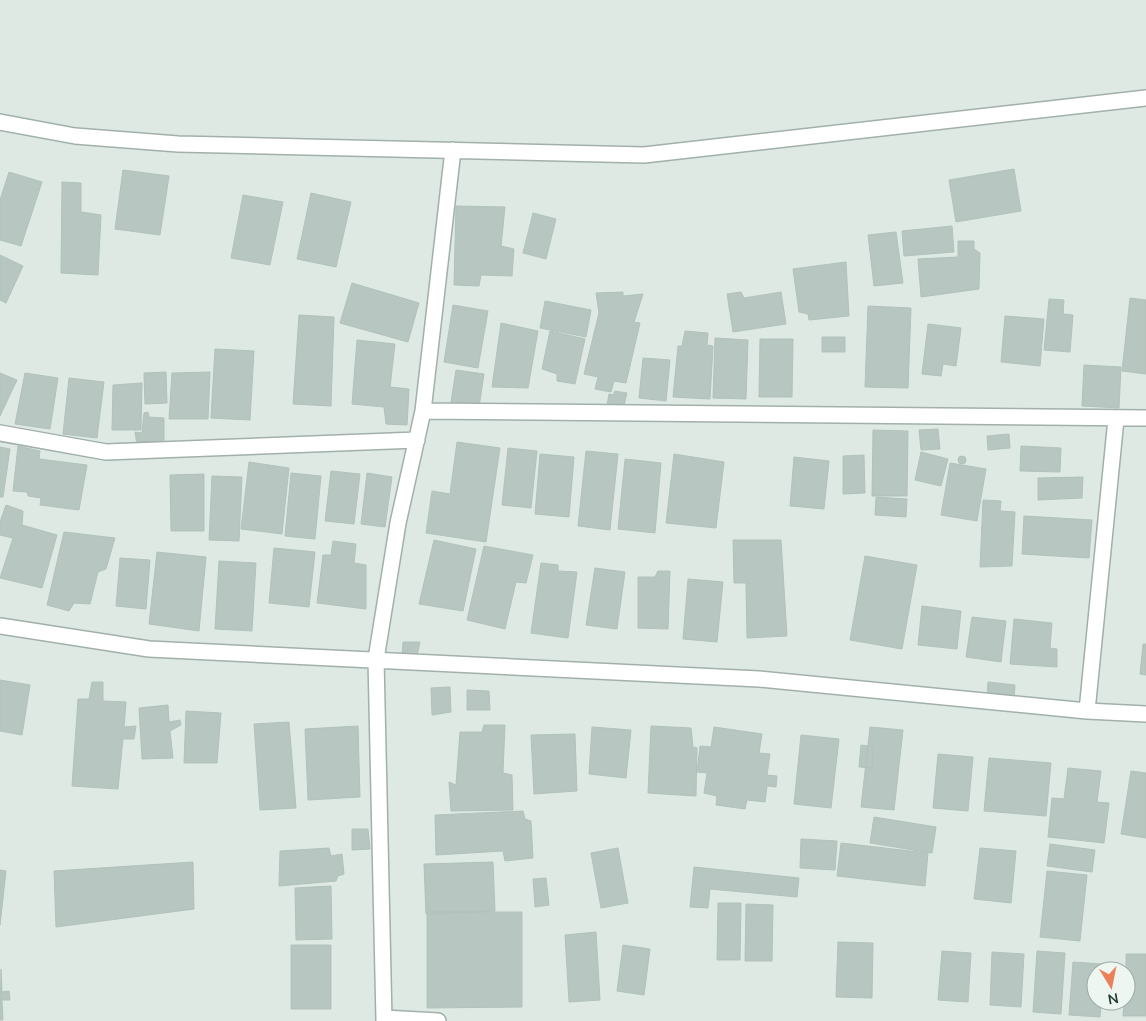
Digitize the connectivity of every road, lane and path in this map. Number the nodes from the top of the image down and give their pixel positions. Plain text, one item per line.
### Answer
1 (1146, 98) edge
2 (0, 122) edge
3 (453, 150) junction
4 (423, 410) junction
5 (1146, 418) edge
6 (1116, 419) junction
7 (0, 433) edge
8 (417, 440) junction
9 (0, 626) edge
10 (376, 659) junction
11 (1087, 711) junction
12 (1146, 714) edge
13 (384, 1019) edge
14 (438, 1021) edge

1 - 3 street
2 - 3 street
3 - 4 street
4 - 6 street
4 - 8 street
5 - 6 street
6 - 11 street
7 - 8 street
8 - 10 street
9 - 10 street
10 - 11 street
10 - 13 street
11 - 12 street
13 - 14 street

